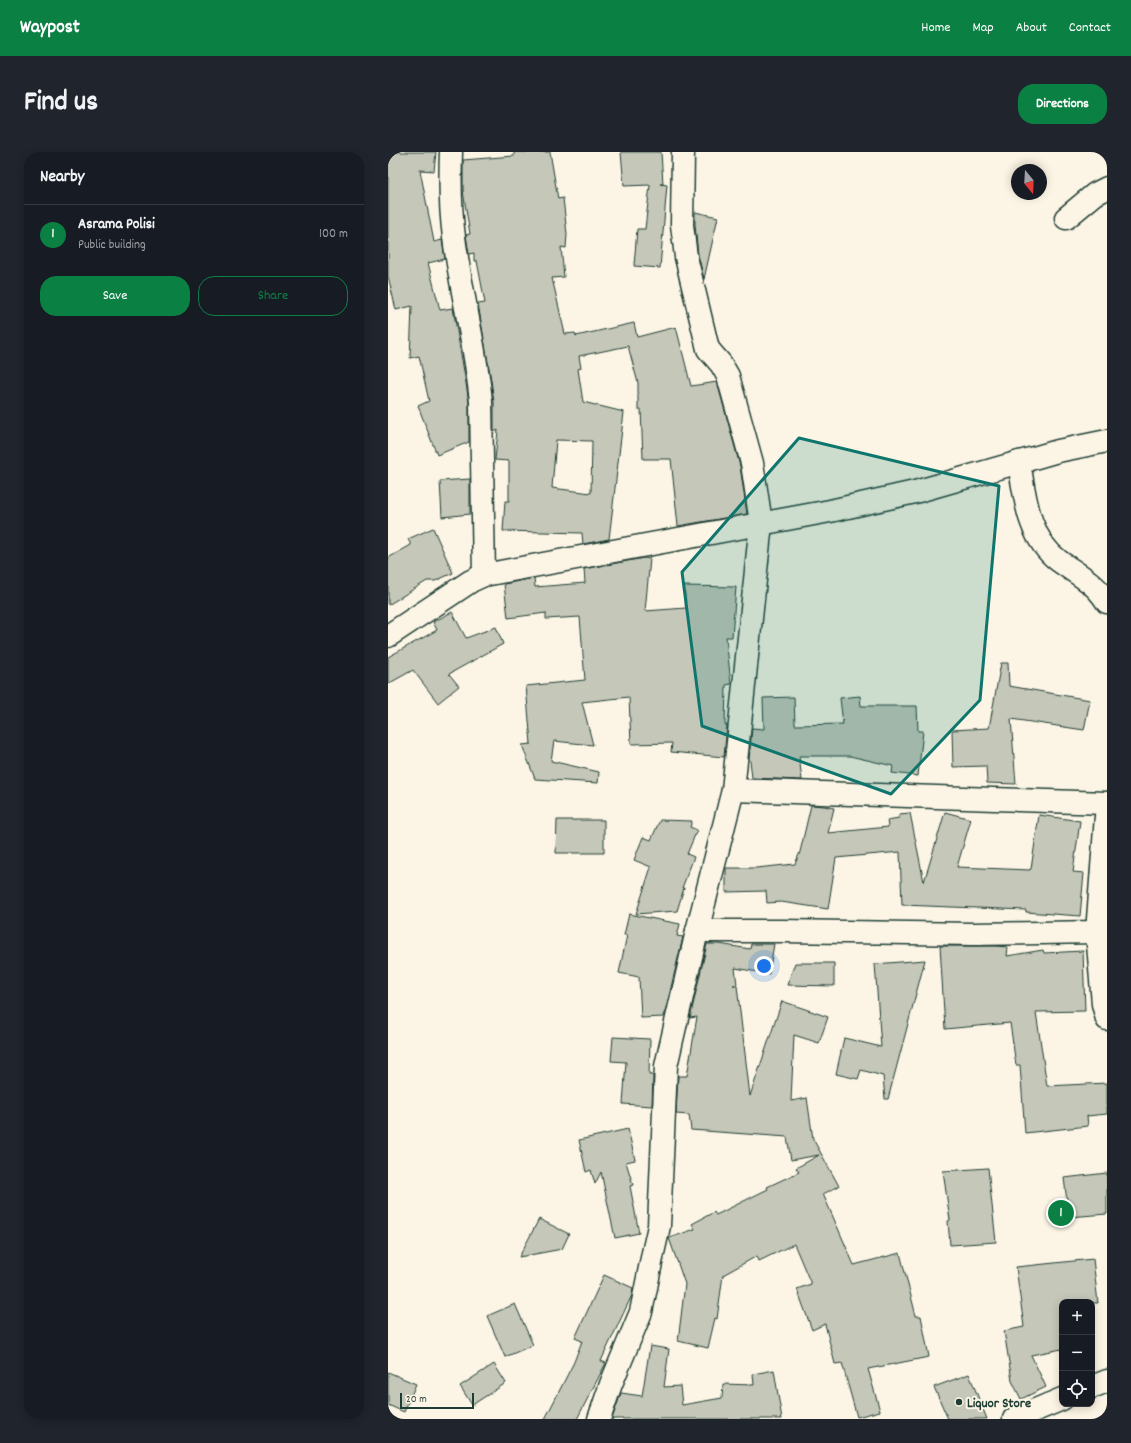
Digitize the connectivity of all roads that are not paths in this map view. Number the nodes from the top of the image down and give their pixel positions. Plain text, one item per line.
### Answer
1 (451, 152) edge
2 (683, 152) edge
3 (1107, 188) edge
4 (1066, 218) dead end
5 (1107, 441) edge
6 (1019, 462) junction
7 (761, 523) junction
8 (484, 576) junction
9 (1107, 602) edge
10 (388, 636) edge
11 (733, 790) junction
12 (1107, 803) edge
13 (697, 931) junction
14 (1097, 932) junction
15 (1107, 1019) edge
16 (1107, 1381) edge
17 (1095, 1385) edge
18 (1059, 1400) edge
19 (599, 1419) edge
20 (1014, 1419) edge

1 - 8 main road
2 - 7 main road
3 - 4 main road
5 - 6 main road
6 - 7 main road
6 - 9 main road
7 - 8 main road
7 - 11 main road
8 - 10 main road
11 - 12 main road
11 - 13 main road
12 - 14 main road
13 - 14 main road
13 - 19 main road
14 - 15 main road
16 - 17 main road
18 - 20 main road

